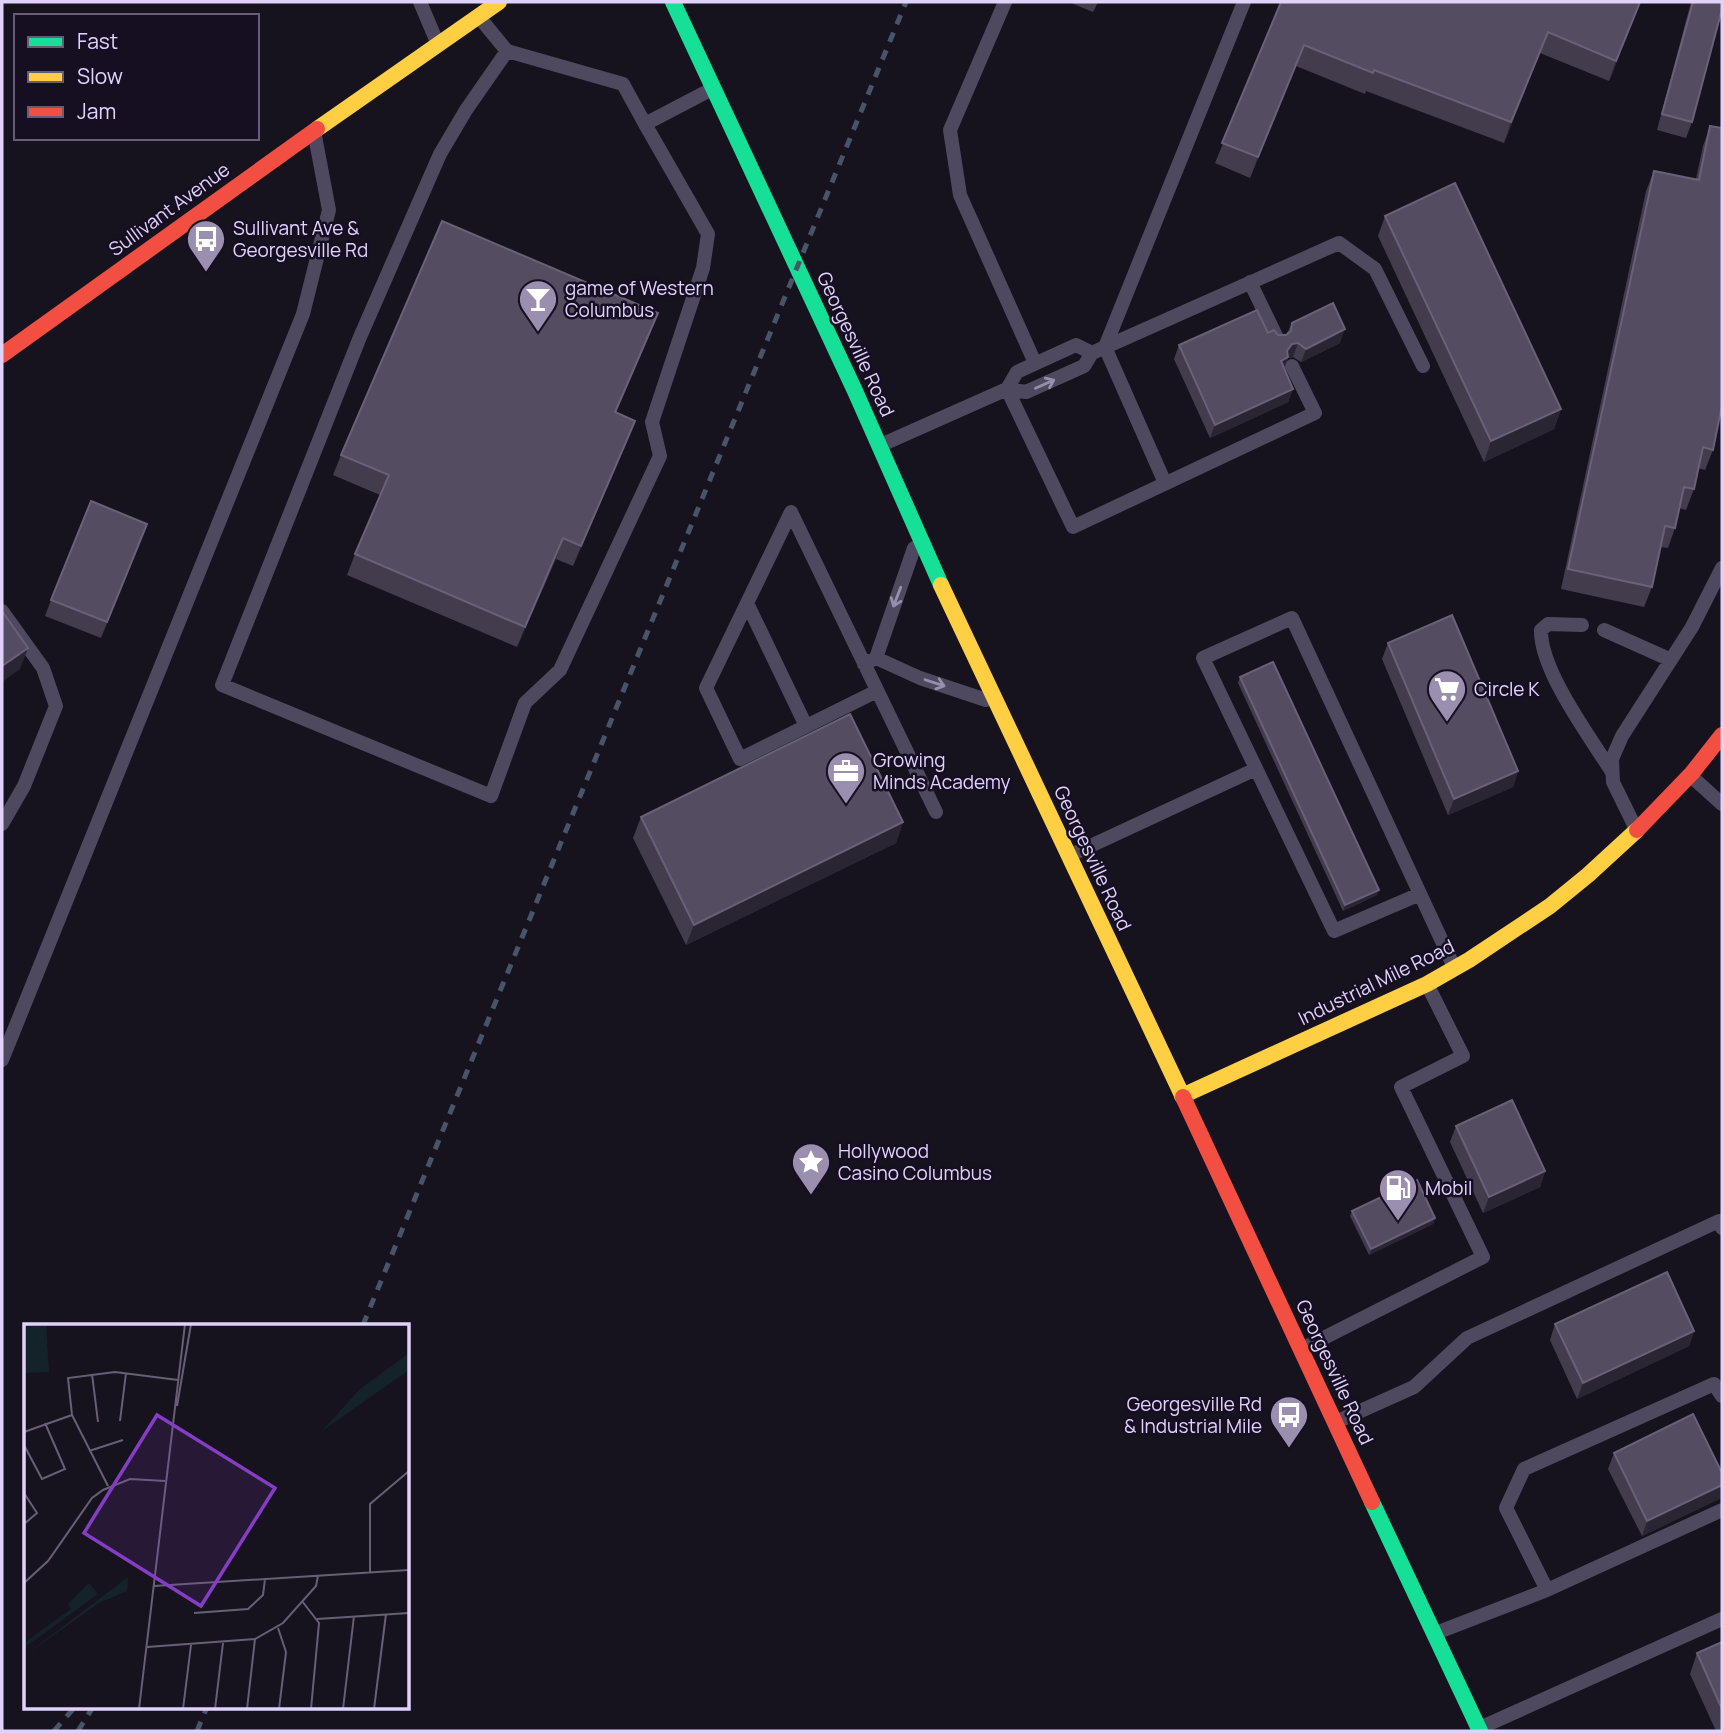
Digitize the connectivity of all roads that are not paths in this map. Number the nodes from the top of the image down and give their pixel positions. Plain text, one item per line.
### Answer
1 (420, 2) edge
2 (499, 2) edge
3 (673, 2) edge
4 (1005, 2) edge
5 (1244, 2) edge
6 (478, 16) junction
7 (438, 44) junction
8 (507, 51) junction
9 (713, 88) junction
10 (645, 124) junction
11 (314, 132) junction
12 (1250, 282) junction
13 (1278, 340) edge
14 (1098, 350) junction
15 (2, 355) edge
16 (1035, 363) junction
17 (1292, 366) edge
18 (1423, 366) dead end
19 (1007, 389) junction
20 (879, 446) junction
21 (1165, 483) junction
22 (918, 536) junction
23 (1722, 568) edge
24 (747, 603) junction
25 (2, 611) edge
26 (1582, 625) dead end
27 (1604, 630) dead end
28 (1671, 660) junction
29 (870, 661) junction
30 (877, 691) junction
31 (995, 703) junction
32 (806, 726) junction
33 (1722, 735) edge
34 (1256, 769) junction
35 (1612, 772) junction
36 (1691, 776) junction
37 (1722, 804) edge
38 (936, 812) dead end
39 (2, 824) edge
40 (1637, 831) junction
41 (1069, 855) junction
42 (1420, 894) junction
43 (1455, 969) junction
44 (1427, 984) junction
45 (2, 1060) edge
46 (1182, 1096) junction
47 (1722, 1228) edge
48 (1301, 1349) junction
49 (1722, 1396) edge
50 (1335, 1423) junction
51 (1722, 1510) edge
52 (1546, 1590) junction
53 (1722, 1619) edge
54 (1434, 1634) junction
55 (1480, 1730) edge

1 - 7 lane
2 - 6 main road, Sullivant Avenue
3 - 9 main road, Georgesville Road
4 - 16 lane
5 - 14 lane
6 - 7 main road, Sullivant Avenue
6 - 8 lane
7 - 11 main road, Sullivant Avenue
8 - 10 lane
8 - 10 lane
9 - 10 lane
9 - 20 main road, Georgesville Road
11 - 15 main road, Sullivant Avenue
11 - 45 lane
12 - 13 lane
12 - 14 lane
12 - 18 lane
14 - 16 lane
19 -> 14 lane
14 - 21 lane
16 - 19 lane
17 - 21 lane
19 - 20 lane
19 - 21 lane
20 - 22 main road, Georgesville Road
22 -> 29 lane
22 - 31 main road, Georgesville Road
23 - 28 lane
24 - 29 lane
24 - 32 lane
24 - 32 lane
25 - 39 lane
26 - 35 lane
27 - 28 lane
28 - 35 lane
29 - 30 lane
29 -> 31 lane
30 - 32 lane
30 - 38 lane
31 - 41 main road, Georgesville Road
33 - 36 main road, Industrial Mile Road
34 - 41 lane
34 - 42 lane
34 - 42 lane
35 - 40 lane
36 - 37 lane
36 - 40 main road, Industrial Mile Road
40 - 43 main road, Industrial Mile Road
41 - 46 main road, Georgesville Road
42 - 43 lane
43 - 44 main road, Industrial Mile Road
44 - 46 main road, Industrial Mile Road
44 - 48 lane
46 - 48 main road, Georgesville Road
47 - 50 lane
48 - 50 main road, Georgesville Road
49 - 52 lane
50 - 54 main road, Georgesville Road
51 - 52 lane
52 - 54 lane
53 - 55 lane
54 - 55 main road, Georgesville Road

